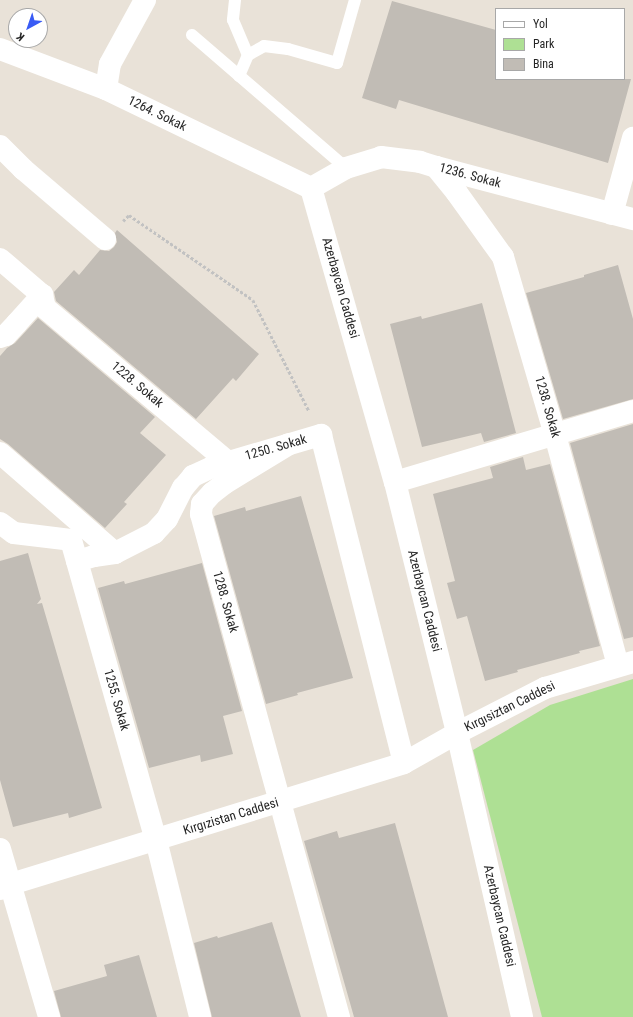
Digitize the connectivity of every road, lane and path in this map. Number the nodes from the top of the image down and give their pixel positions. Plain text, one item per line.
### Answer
1 (145, 0) edge
2 (234, 0) edge
3 (355, 0) edge
4 (192, 35) dead end
5 (0, 49) edge
6 (248, 55) junction
7 (239, 76) junction
8 (106, 90) junction
9 (633, 138) edge
10 (0, 146) edge
11 (436, 167) junction
12 (346, 168) junction
13 (311, 188) junction
14 (612, 214) junction
15 (633, 219) edge
16 (105, 239) joint
17 (0, 259) edge
18 (44, 302) junction
19 (0, 337) edge
20 (633, 410) edge
21 (321, 435) junction
22 (556, 435) junction
23 (289, 444) junction
24 (0, 453) edge
25 (228, 462) junction
26 (395, 482) junction
27 (0, 523) edge
28 (115, 553) junction
29 (77, 561) junction
30 (625, 664) edge
31 (457, 733) junction
32 (404, 763) junction
33 (280, 801) junction
34 (156, 840) junction
35 (0, 849) edge
36 (5, 887) edge
37 (49, 1017) edge
38 (200, 1017) edge
39 (339, 1017) edge
40 (522, 1017) edge

1 - 8 street
2 - 6 lane
3 - 6 lane
4 - 7 lane
5 - 8 street, 1264. Sokak
6 - 7 lane
7 - 12 lane
8 - 13 street, 1264. Sokak
9 - 14 street
10 - 16 street
11 - 12 street, 1236. Sokak
11 - 14 street, 1236. Sokak
11 - 22 street, 1238. Sokak
12 - 13 street, 1236. Sokak
13 - 26 street, Azerbaycan Caddesi
14 - 15 street, 1236. Sokak
16 - 21 path
17 - 18 street, 1228. Sokak
18 - 19 street
18 - 25 street, 1228. Sokak
20 - 22 street
21 - 23 street, 1250. Sokak
21 - 32 street, 1250. Sokak
22 - 26 street
22 - 30 street, 1238. Sokak
23 - 25 street, 1250. Sokak
23 - 33 street, 1288. Sokak
24 - 28 street
25 - 28 street, 1250. Sokak
26 - 31 street, Azerbaycan Caddesi
27 - 29 street
28 - 29 street, 1250. Sokak
29 - 34 street, 1255. Sokak
30 - 31 street, Kırgısiztan Caddesi
31 - 32 street, Kırgızistan Caddesi
31 - 40 street, Azerbaycan Caddesi
32 - 33 street, Kırgızistan Caddesi
33 - 34 street, Kırgızistan Caddesi
33 - 39 street, 1288. Sokak
34 - 36 street, Kırgızistan Caddesi
34 - 38 street, 1255. Sokak
35 - 36 street
36 - 37 street

